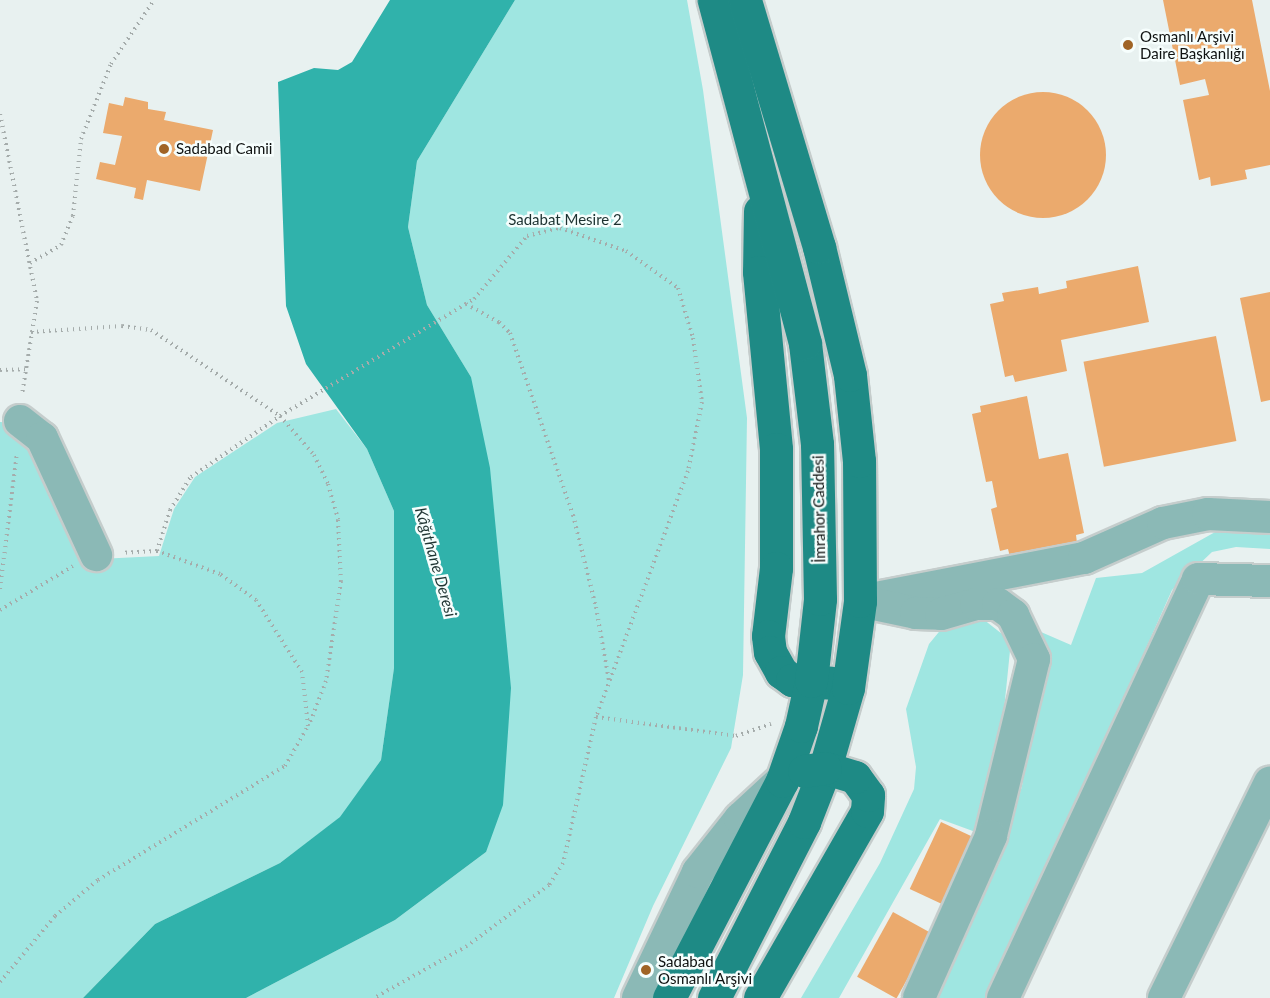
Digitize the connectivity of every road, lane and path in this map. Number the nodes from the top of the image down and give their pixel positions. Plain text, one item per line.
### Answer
1 (154, 0) edge
2 (714, 0) edge
3 (745, 0) edge
4 (0, 114) edge
5 (762, 173) junction
6 (30, 263) junction
7 (466, 304) junction
8 (31, 332) junction
9 (25, 369) junction
10 (0, 370) edge
11 (280, 416) junction
12 (20, 421) junction
13 (1270, 517) edge
14 (157, 551) junction
15 (96, 555) junction
16 (1270, 581) edge
17 (0, 589) edge
18 (860, 601) junction
19 (0, 610) edge
20 (850, 676) junction
21 (811, 681) junction
22 (609, 682) junction
23 (596, 717) junction
24 (773, 723) dead end
25 (308, 726) junction
26 (825, 768) junction
27 (782, 781) junction
28 (1270, 783) edge
29 (0, 982) edge
30 (374, 998) edge
31 (638, 998) edge
32 (669, 998) edge
33 (714, 998) edge
34 (760, 998) edge
35 (919, 998) edge
36 (1003, 998) edge
37 (1164, 998) edge

1 - 6 path
2 - 5 main road, İmrahor Caddesi
3 - 18 main road
4 - 6 path
5 - 21 main road, İmrahor Caddesi
5 - 21 main road
6 - 8 path
7 - 11 path
7 - 22 path
7 - 22 path
8 - 9 path
8 - 11 path
9 - 10 path
9 - 12 path
11 - 14 path
11 - 25 path
12 - 15 street
12 - 17 path
13 - 18 street
14 - 15 path
14 - 25 path
15 - 19 path
16 - 36 street
18 - 20 main road
18 - 35 street
20 - 21 main road
20 - 26 main road
21 - 27 main road, İmrahor Caddesi
22 - 23 path
23 - 24 path
23 - 30 path
25 - 29 path
26 - 27 main road
26 - 33 main road
26 - 34 main road
27 - 31 street
27 - 32 main road, İmrahor Caddesi
28 - 37 street

